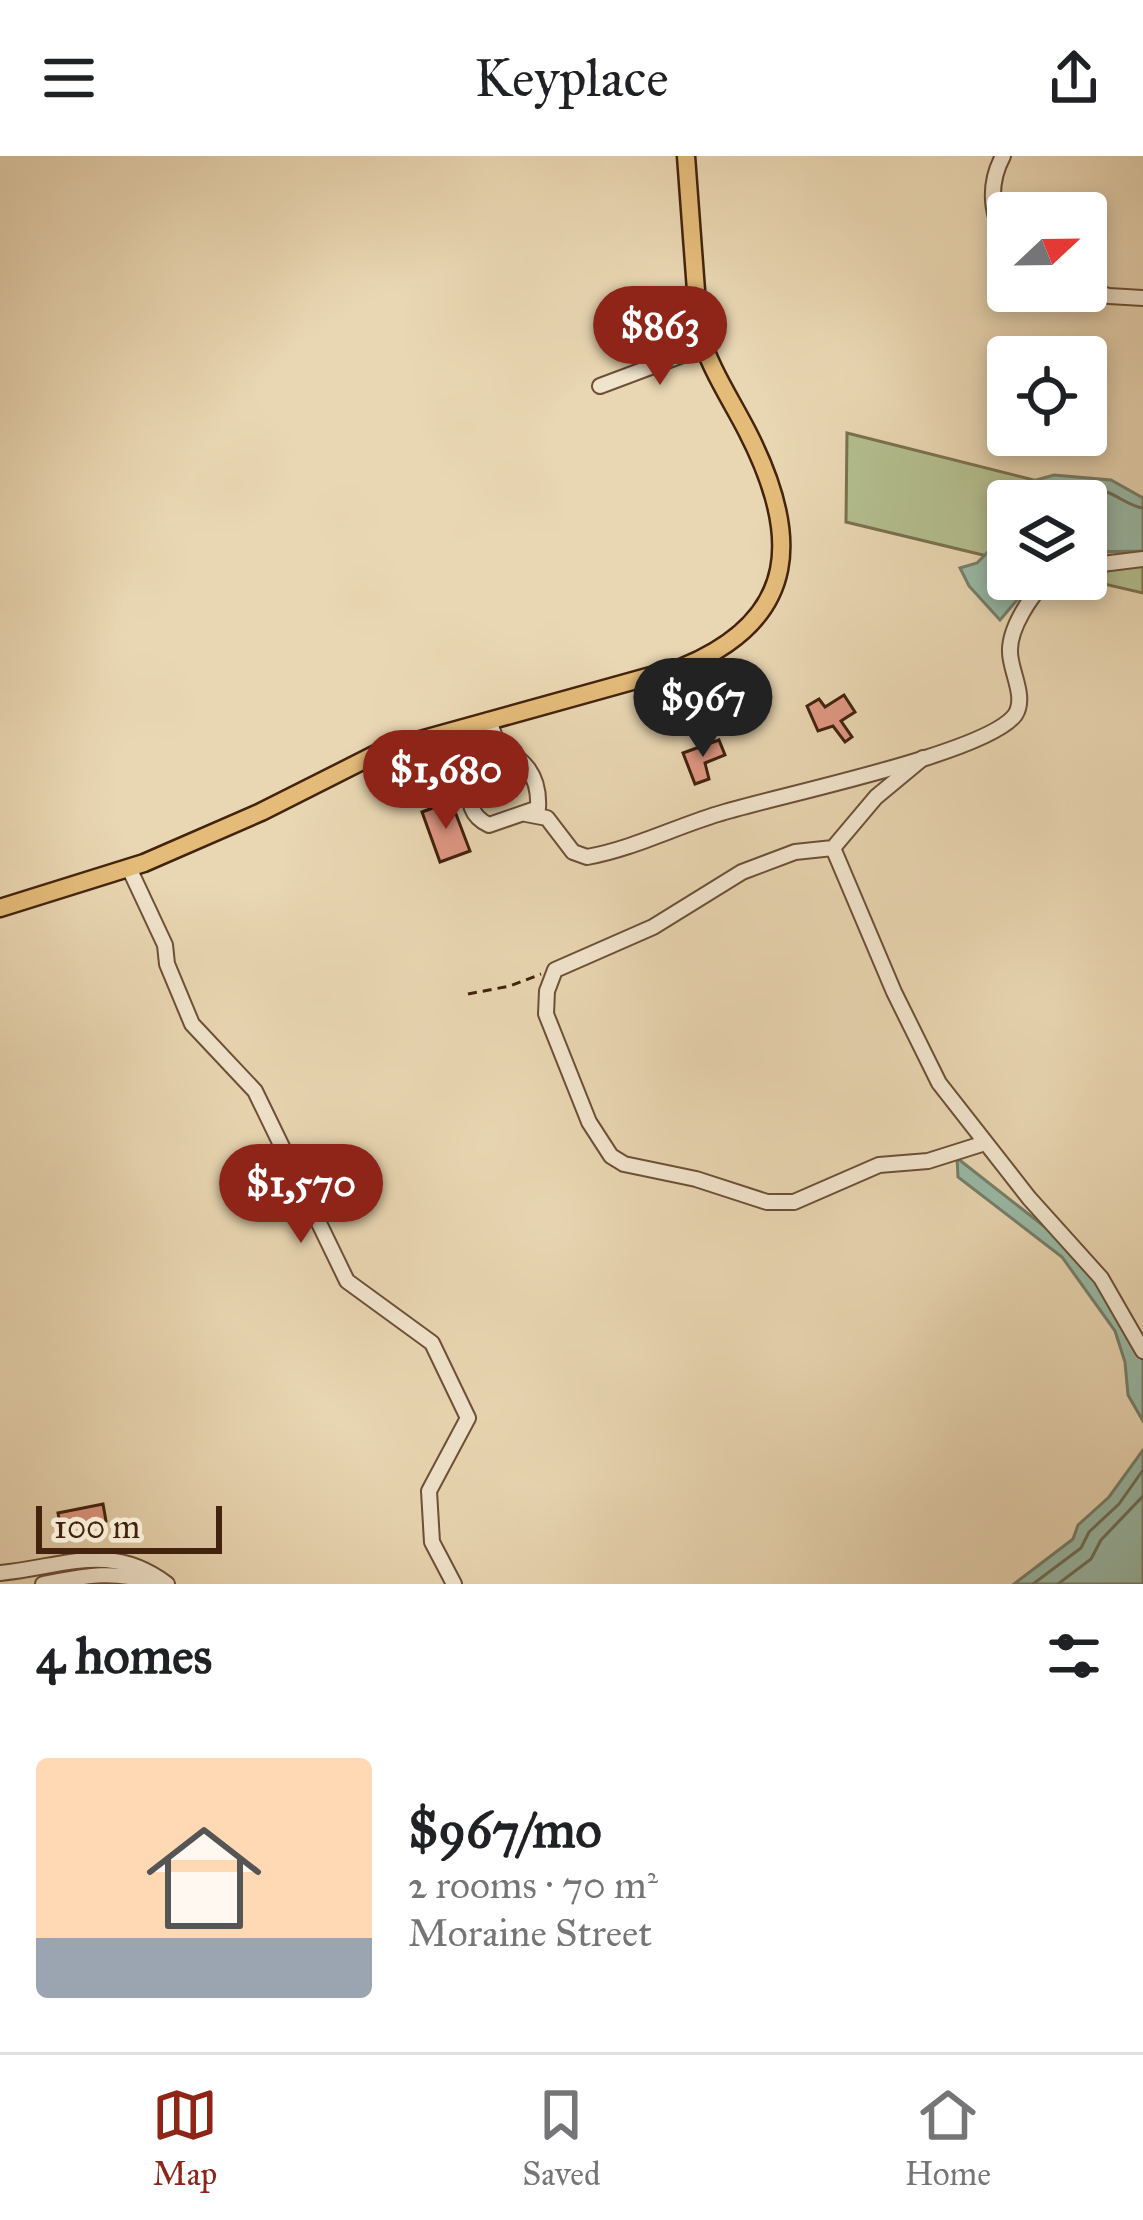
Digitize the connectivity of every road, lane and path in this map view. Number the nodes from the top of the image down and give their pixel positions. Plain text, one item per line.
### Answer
1 (686, 156) edge
2 (1003, 156) edge
3 (992, 192) edge
4 (1107, 295) edge
5 (1143, 298) edge
6 (704, 347) junction
7 (600, 386) dead end
8 (1143, 559) edge
9 (1107, 563) edge
10 (1034, 600) edge
11 (489, 720) junction
12 (497, 742) junction
13 (922, 758) junction
14 (526, 814) junction
15 (833, 848) junction
16 (135, 866) junction
17 (0, 908) edge
18 (554, 970) junction
19 (468, 994) dead end
20 (985, 1142) junction
21 (1143, 1351) edge
22 (81, 1568) junction
23 (0, 1573) edge
24 (43, 1584) edge
25 (155, 1584) edge
26 (167, 1584) edge
27 (454, 1584) edge

1 - 6 main road
2 - 3 street
4 - 5 street
6 - 7 street
6 - 11 main road
8 - 9 street
10 - 13 street
11 - 12 street
11 - 16 main road
12 - 14 street
12 - 14 street
13 - 14 street
13 - 15 street
15 - 18 street
15 - 20 street
16 - 17 main road
16 - 27 street
18 - 19 path
18 - 20 street
20 - 21 street
22 - 23 street
22 - 24 street
22 - 25 street
22 - 26 street

